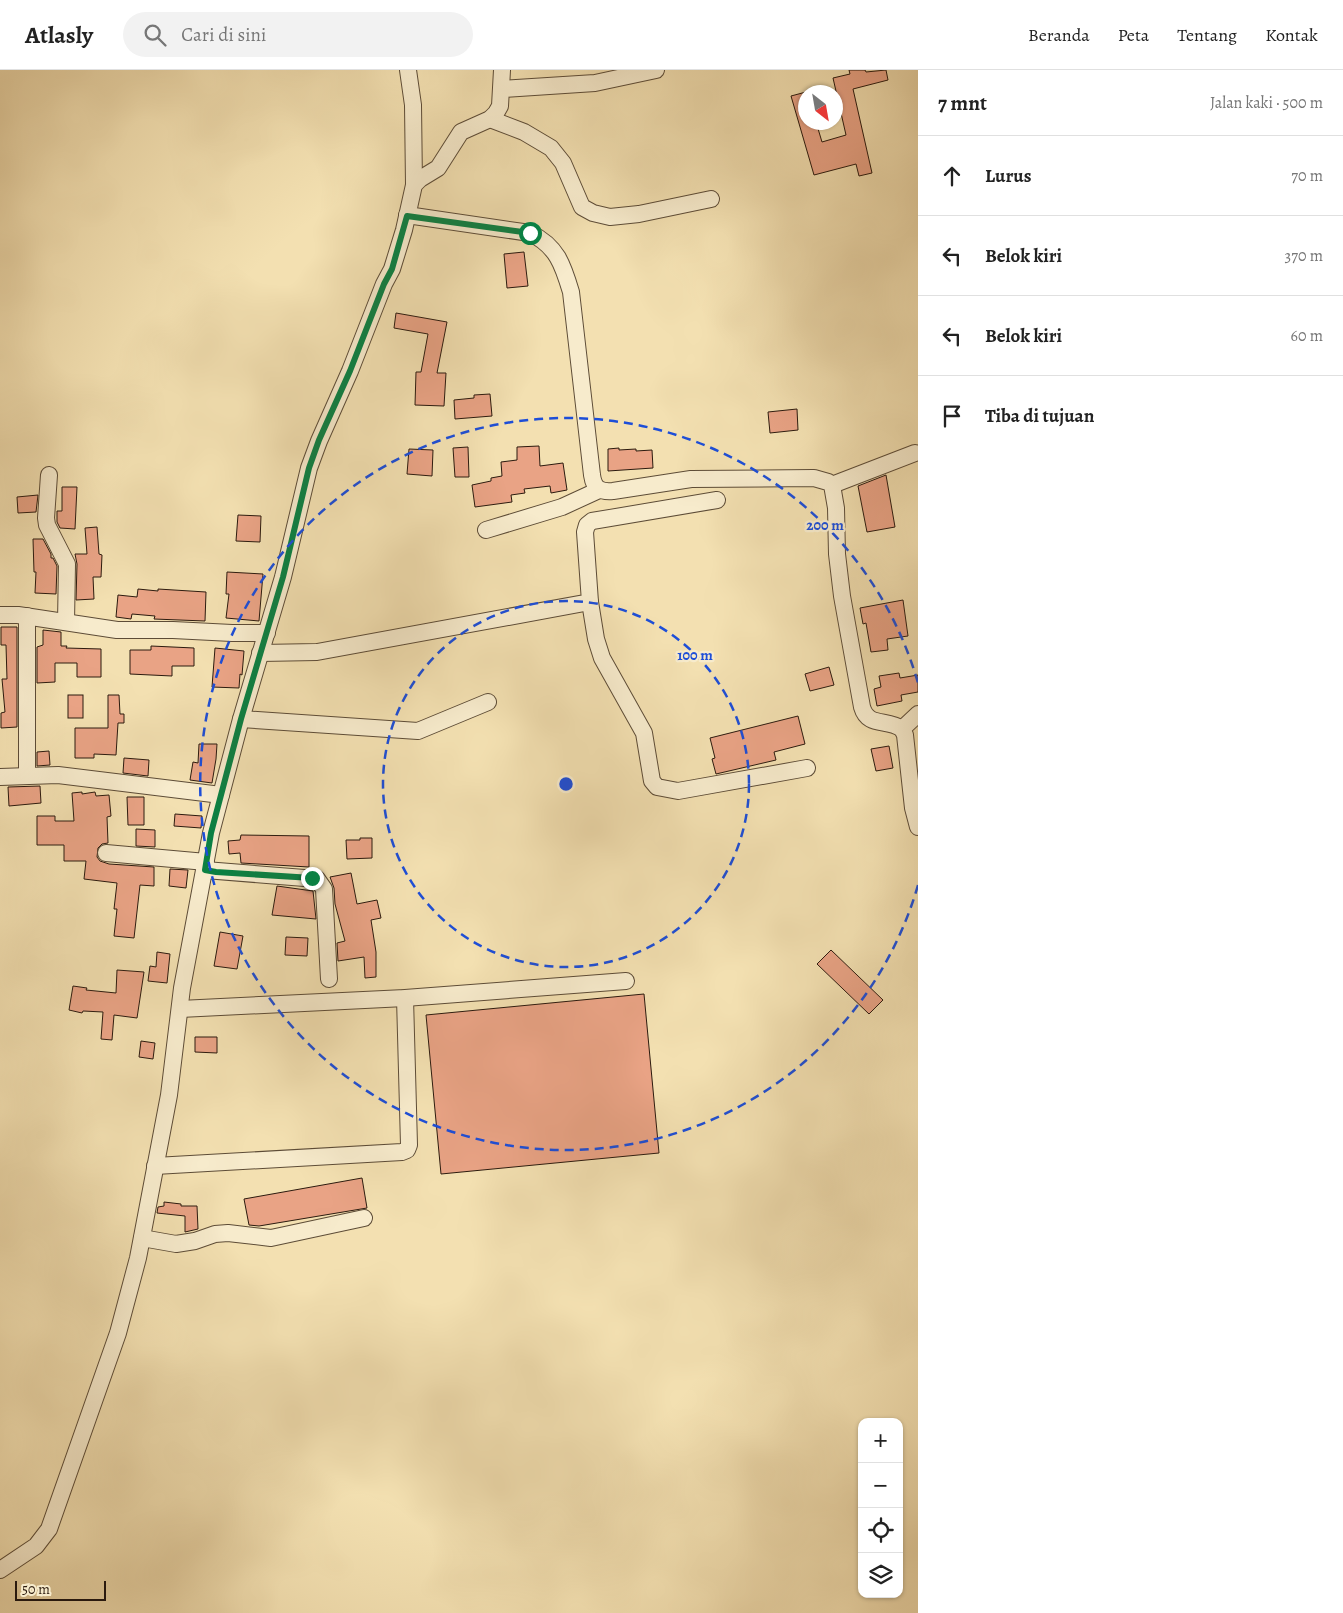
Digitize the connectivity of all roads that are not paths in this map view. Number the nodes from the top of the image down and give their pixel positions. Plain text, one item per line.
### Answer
1 (408, 70) edge
2 (502, 70) edge
3 (656, 70) edge
4 (502, 89) junction
5 (490, 119) junction
6 (414, 185) junction
7 (711, 198) dead end
8 (407, 216) junction
9 (914, 453) dead end
10 (48, 474) dead end
11 (832, 485) junction
12 (599, 490) junction
13 (717, 500) dead end
14 (486, 530) dead end
15 (590, 602) junction
16 (0, 615) edge
17 (27, 616) junction
18 (66, 622) junction
19 (267, 633) junction
20 (260, 653) junction
21 (488, 702) dead end
22 (918, 714) edge
23 (241, 719) junction
24 (902, 728) junction
25 (807, 768) dead end
26 (27, 776) junction
27 (0, 777) edge
28 (221, 795) junction
29 (918, 827) edge
30 (106, 853) dead end
31 (205, 866) junction
32 (329, 979) dead end
33 (626, 981) dead end
34 (406, 998) junction
35 (180, 1009) junction
36 (155, 1166) junction
37 (364, 1218) dead end
38 (142, 1238) junction
39 (0, 1570) edge

1 - 6 street
2 - 4 street
3 - 4 street
4 - 5 street
5 - 6 street
5 - 7 street
6 - 8 street
8 - 12 street
8 - 19 street
9 - 11 street
10 - 18 street
11 - 12 street
11 - 24 street
12 - 14 street
13 - 15 street
15 - 20 street
15 - 25 street
16 - 17 street
17 - 18 street
17 - 26 street
18 - 19 street
19 - 20 street
20 - 23 street
21 - 23 street
22 - 24 street
23 - 28 street
24 - 29 street
26 - 27 street
26 - 28 street
28 - 31 street
30 - 31 street
31 - 32 street
31 - 35 street
33 - 34 street
34 - 35 street
34 - 36 street
35 - 36 street
36 - 38 street
37 - 38 street
38 - 39 street

